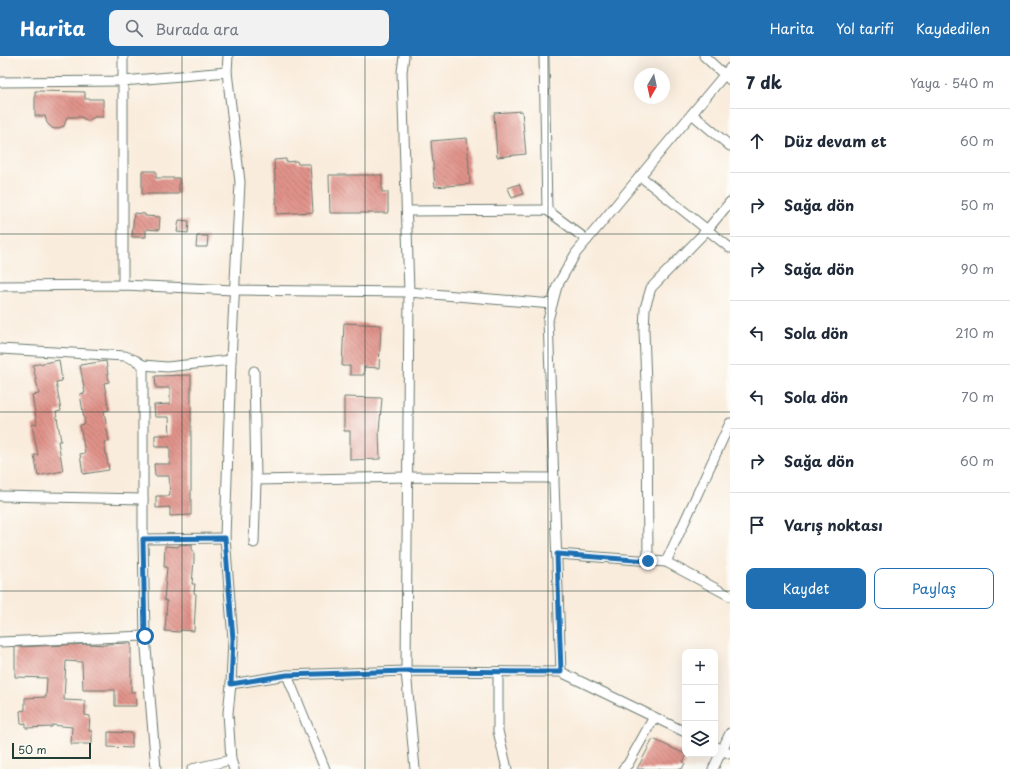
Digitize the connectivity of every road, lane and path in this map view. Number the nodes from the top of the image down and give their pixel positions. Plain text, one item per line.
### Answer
1 (123, 56) edge
2 (228, 56) edge
3 (404, 56) edge
4 (544, 56) edge
5 (704, 56) edge
6 (227, 72) junction
7 (728, 74) edge
8 (123, 81) junction
9 (0, 82) edge
10 (692, 114) junction
11 (730, 146) edge
12 (640, 176) junction
13 (730, 202) edge
14 (407, 210) junction
15 (547, 210) junction
16 (707, 230) junction
17 (587, 240) junction
18 (730, 248) edge
19 (0, 286) edge
20 (123, 286) junction
21 (234, 290) junction
22 (409, 292) junction
23 (552, 304) junction
24 (0, 349) edge
25 (231, 360) junction
26 (143, 365) junction
27 (254, 371) dead end
28 (730, 423) edge
29 (407, 477) junction
30 (554, 478) junction
31 (256, 480) junction
32 (0, 496) edge
33 (143, 499) junction
34 (225, 538) junction
35 (143, 539) junction
36 (254, 543) dead end
37 (557, 554) junction
38 (648, 561) junction
39 (666, 562) junction
40 (730, 596) edge
41 (145, 636) junction
42 (0, 642) edge
43 (406, 671) junction
44 (498, 672) junction
45 (561, 672) junction
46 (287, 675) junction
47 (231, 684) junction
48 (654, 717) junction
49 (682, 731) edge
50 (730, 733) edge
51 (722, 750) edge
52 (233, 765) edge
53 (156, 769) edge
54 (192, 769) edge
55 (325, 769) edge
56 (415, 769) edge
57 (507, 769) edge
58 (623, 769) edge
59 (713, 769) edge

1 - 8 street
2 - 6 street
3 - 14 street
4 - 15 street
5 - 7 street
6 - 8 street
6 - 21 street
7 - 10 street
8 - 9 street
8 - 20 street
10 - 11 street
10 - 12 street
12 - 16 street
12 - 17 street
13 - 16 street
14 - 15 street
14 - 22 street
15 - 17 street
16 - 18 street
16 - 38 street
17 - 23 street
19 - 20 street
20 - 21 street
21 - 22 street
21 - 25 street
22 - 23 street
22 - 29 street
23 - 30 street
24 - 26 street
25 - 26 street
25 - 34 street
26 - 33 street
27 - 31 street
28 - 39 street
29 - 30 street
29 - 31 street
29 - 43 street
30 - 37 street
31 - 36 street
32 - 33 street
33 - 35 street
34 - 35 street
34 - 47 street
35 - 41 street
37 - 38 street
37 - 45 street
38 - 39 street
39 - 40 street
41 - 42 street
41 - 53 street
43 - 44 street
43 - 46 street
43 - 56 street
44 - 45 street
44 - 57 street
45 - 48 street
46 - 47 street
46 - 55 street
47 - 52 street
48 - 49 street
48 - 58 street
50 - 51 street
51 - 59 street
52 - 54 street

